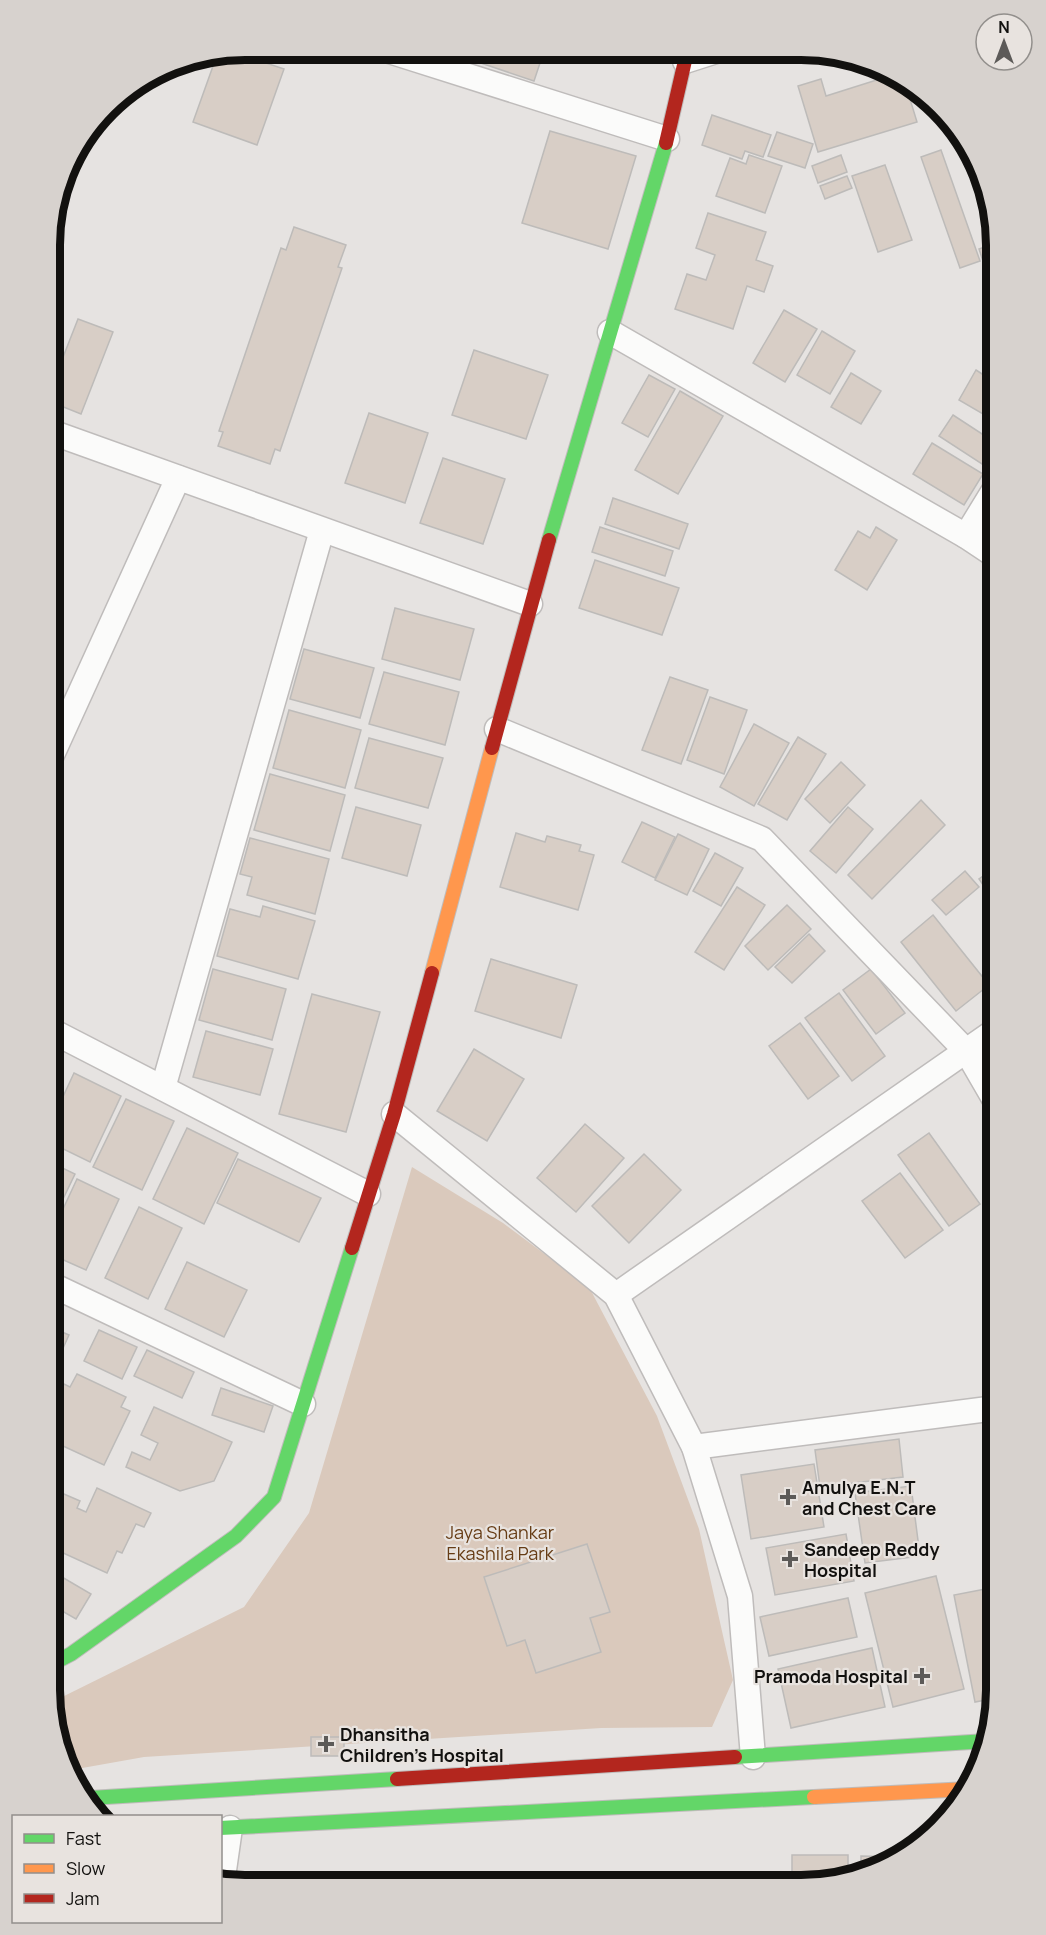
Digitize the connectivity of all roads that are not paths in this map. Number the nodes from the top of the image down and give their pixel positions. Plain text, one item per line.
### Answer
1 (418, 60) edge
2 (685, 60) edge
3 (667, 139) junction
4 (610, 332) junction
5 (60, 435) edge
6 (178, 478) junction
7 (986, 503) edge
8 (322, 530) junction
9 (966, 536) junction
10 (986, 549) edge
11 (530, 604) junction
12 (497, 729) junction
13 (60, 737) edge
14 (60, 1035) edge
15 (986, 1038) edge
16 (967, 1052) junction
17 (986, 1085) edge
18 (163, 1088) junction
19 (394, 1114) junction
20 (369, 1194) junction
21 (60, 1289) edge
22 (616, 1295) junction
23 (303, 1404) junction
24 (986, 1409) edge
25 (694, 1447) junction
26 (60, 1660) edge
27 (979, 1742) edge
28 (753, 1757) junction
29 (956, 1790) edge
30 (95, 1798) edge
31 (225, 1828) edge
32 (223, 1873) edge

1 - 3 street
2 - 3 street
3 - 4 street
4 - 9 street
4 - 11 street
5 - 6 street
6 - 8 street
6 - 13 street
7 - 9 street
8 - 11 street
8 - 18 street
9 - 10 street
11 - 12 street
12 - 16 street
12 - 19 street
14 - 18 street
15 - 16 street
16 - 17 street
16 - 22 street
18 - 20 street
19 - 20 street
19 - 22 street
20 - 23 street
21 - 23 street
22 - 25 street
23 - 26 street
24 - 25 street
25 - 28 street
27 - 28 street
28 - 30 street
29 - 31 street
31 - 32 street

